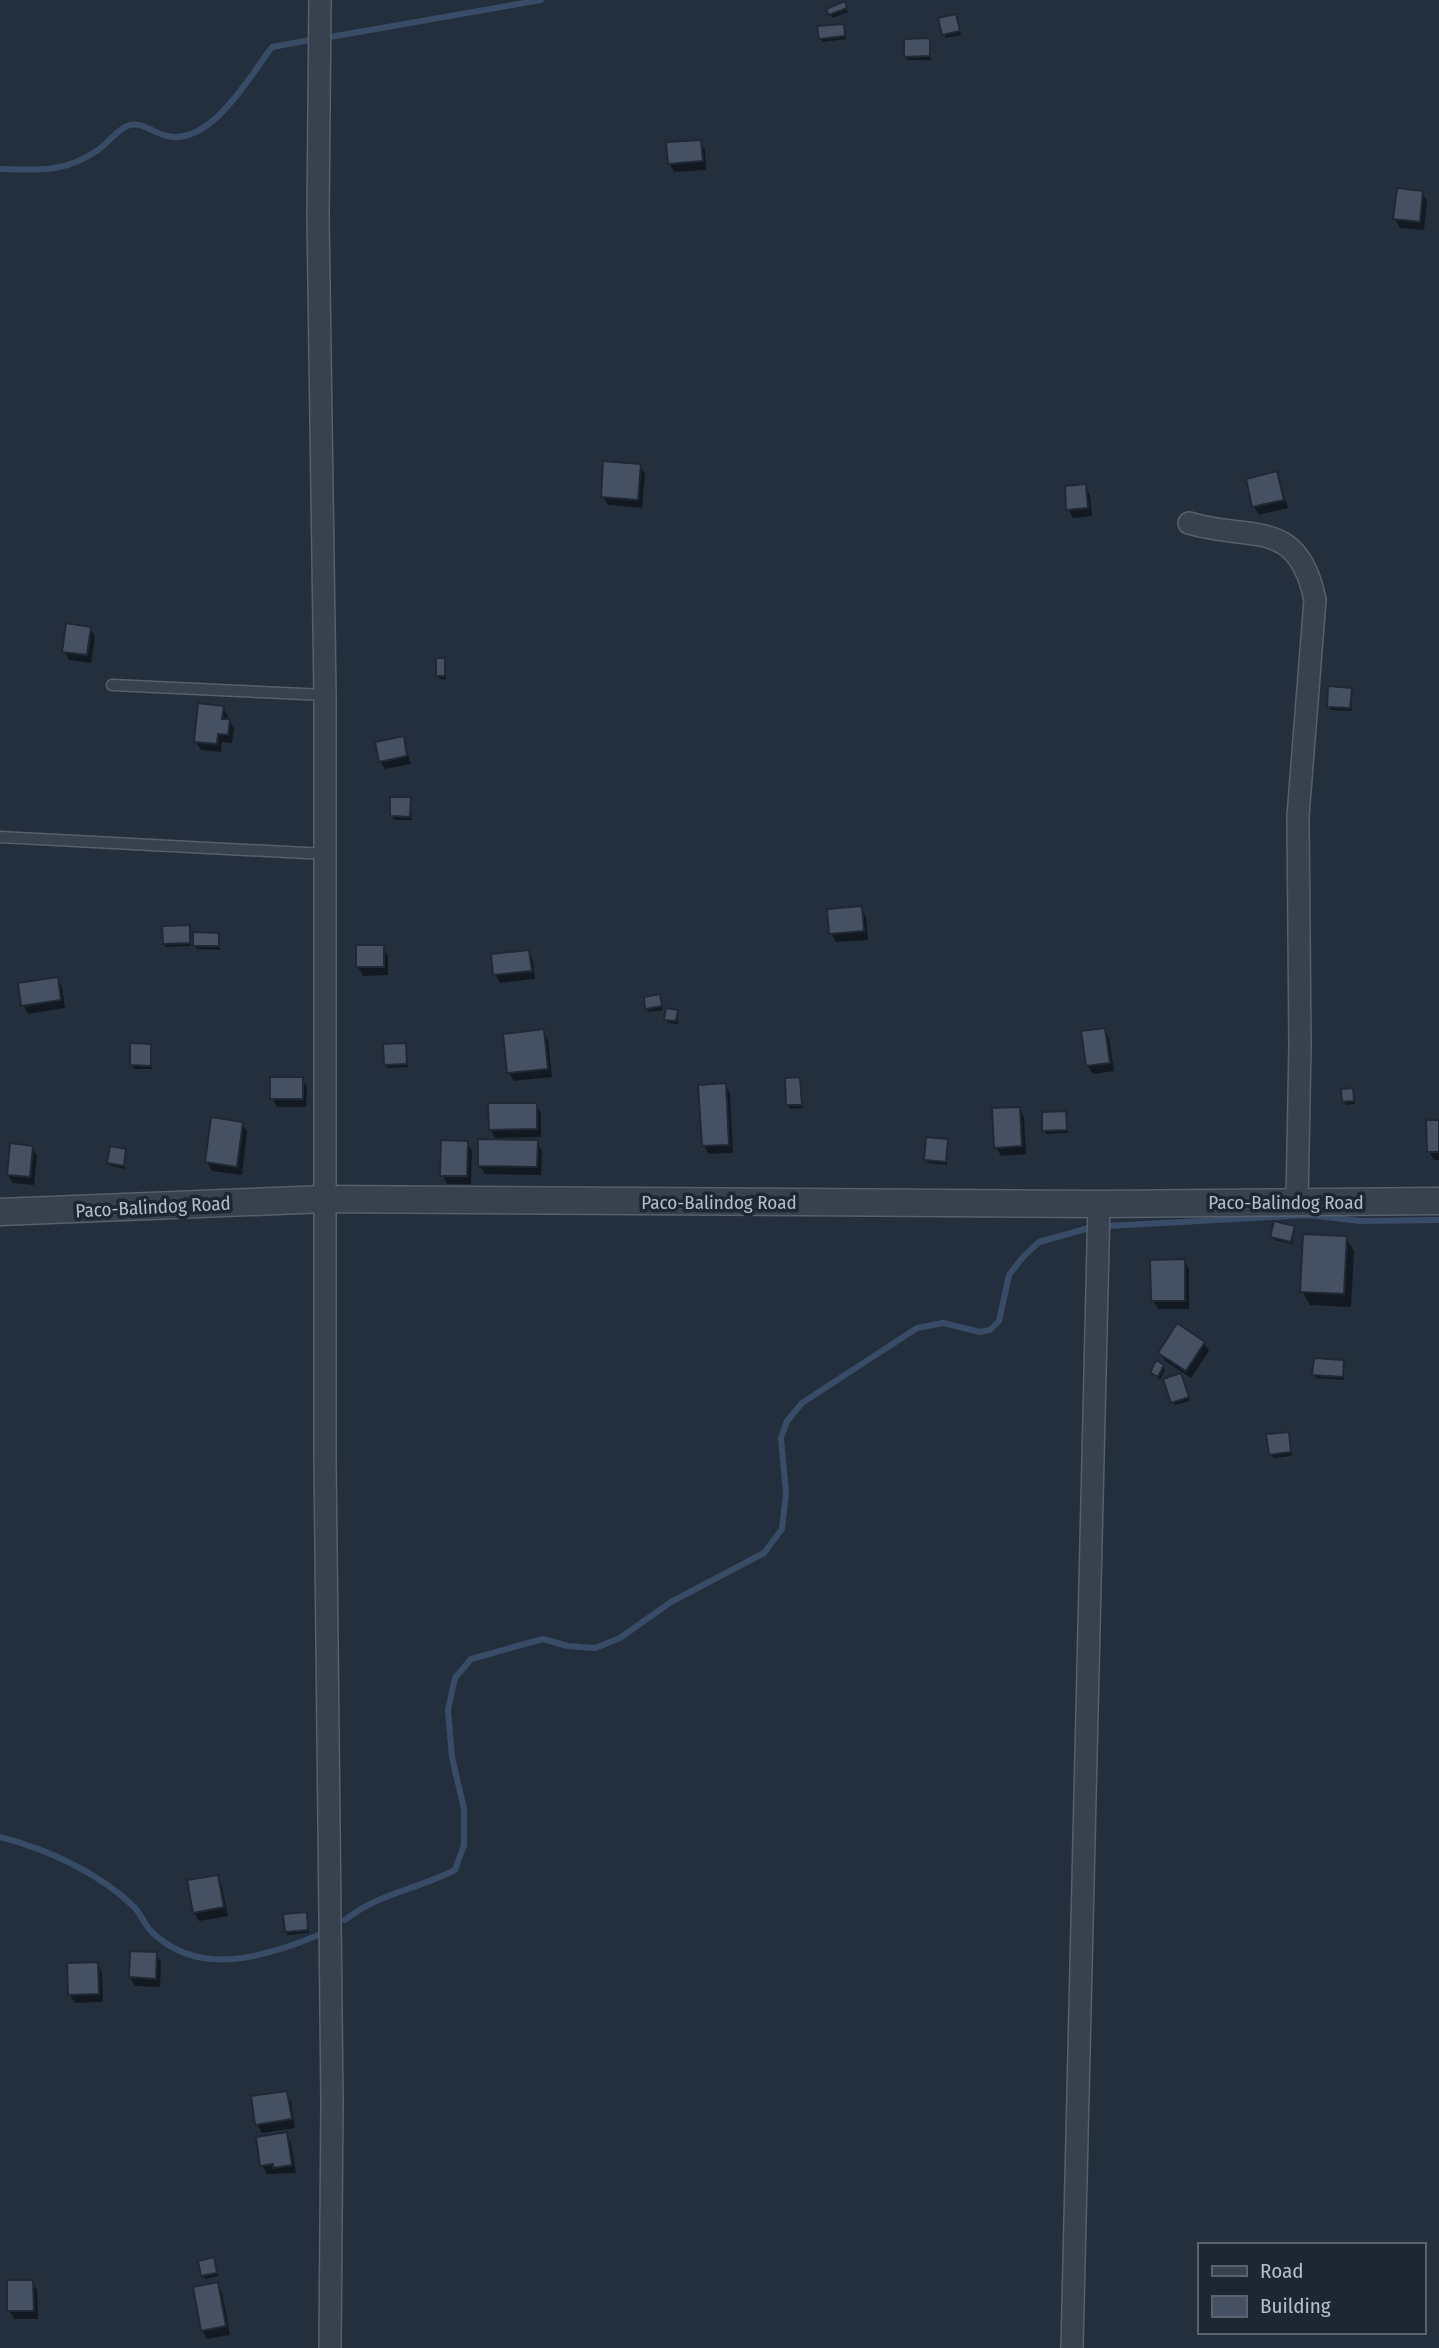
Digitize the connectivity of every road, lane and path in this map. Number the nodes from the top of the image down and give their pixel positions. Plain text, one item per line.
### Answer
1 (320, 0) edge
2 (1189, 523) dead end
3 (112, 685) dead end
4 (325, 695) junction
5 (0, 836) edge
6 (325, 854) junction
7 (326, 1199) junction
8 (1439, 1201) edge
9 (1297, 1202) junction
10 (1100, 1204) junction
11 (0, 1212) edge
12 (330, 2348) edge
13 (1072, 2348) edge

1 - 4 street
2 - 9 street
3 - 4 lane
4 - 6 street
5 - 6 lane
6 - 7 street
7 - 10 street, Paco-Balindog Road
7 - 11 street, Paco-Balindog Road
7 - 12 street
8 - 9 street, Paco-Balindog Road
9 - 10 street, Paco-Balindog Road
10 - 13 street

